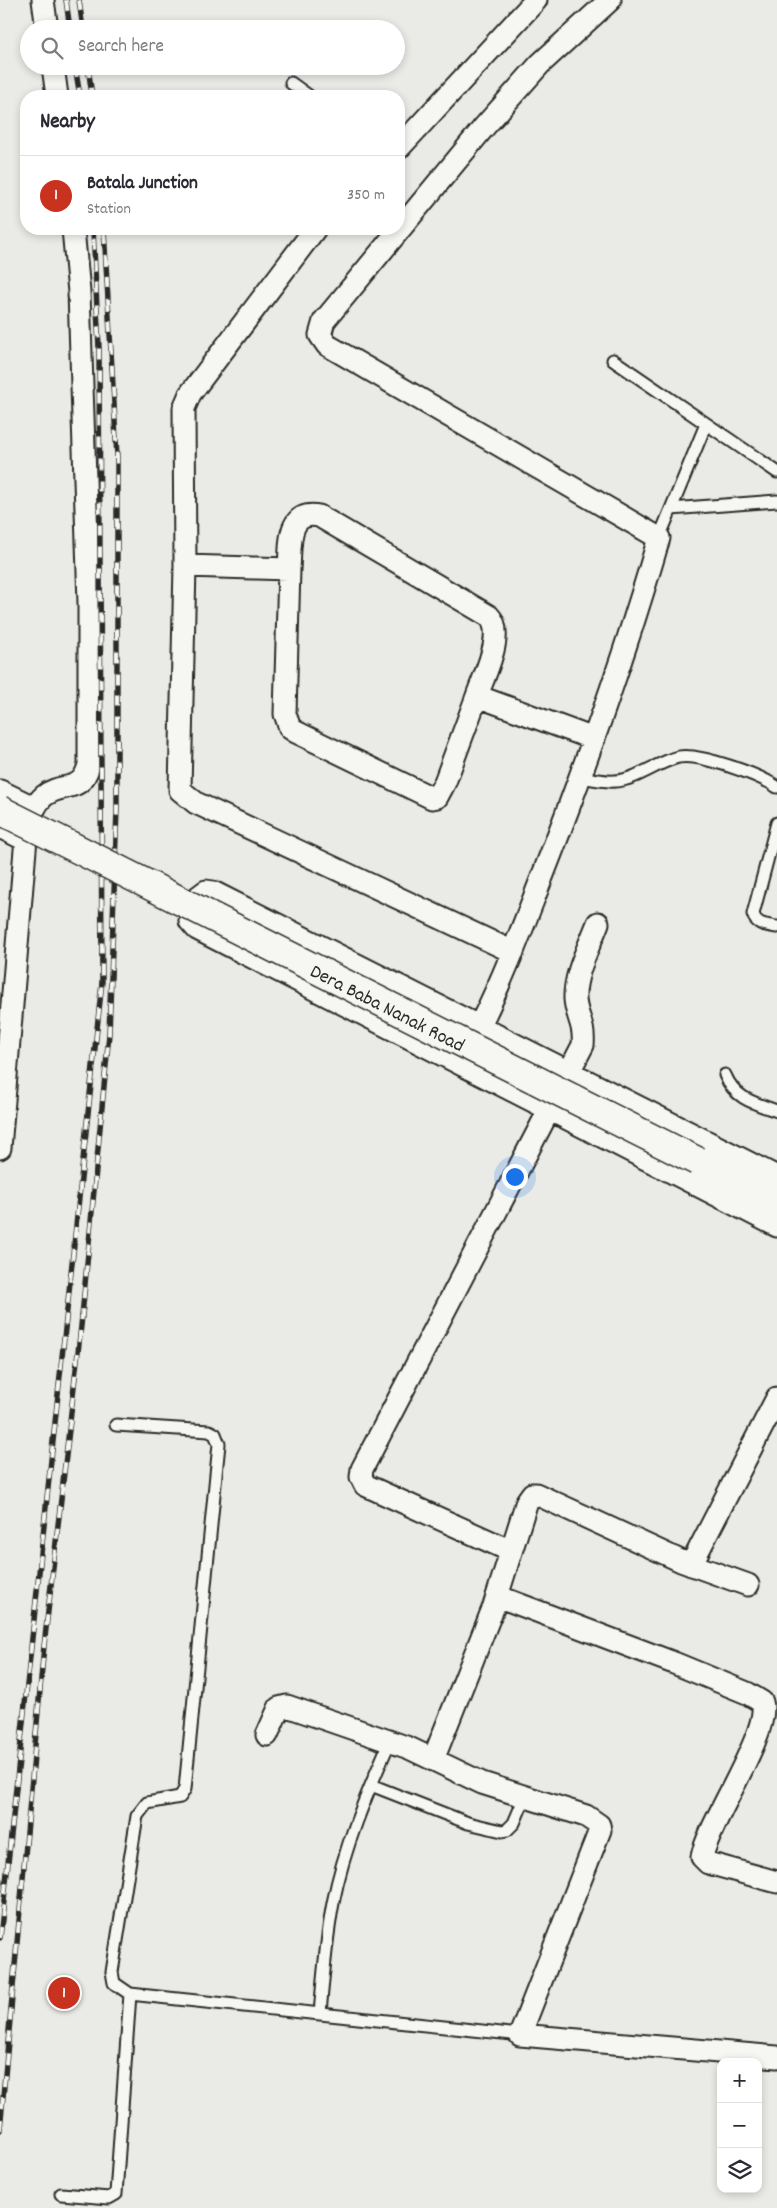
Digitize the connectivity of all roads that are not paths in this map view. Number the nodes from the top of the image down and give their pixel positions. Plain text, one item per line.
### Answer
1 (43, 0) edge
2 (536, 0) edge
3 (610, 0) edge
4 (587, 7) edge
5 (46, 20) edge
6 (54, 75) edge
7 (291, 83) dead end
8 (56, 90) edge
9 (301, 90) edge
10 (405, 142) edge
11 (405, 224) edge
12 (74, 235) edge
13 (310, 235) edge
14 (395, 235) edge
15 (613, 360) dead end
16 (706, 424) junction
17 (777, 472) edge
18 (777, 501) edge
19 (671, 509) junction
20 (659, 538) junction
21 (185, 566) junction
22 (289, 569) junction
23 (477, 696) junction
24 (594, 739) junction
25 (581, 777) junction
26 (777, 787) edge
27 (0, 791) edge
28 (35, 808) junction
29 (0, 810) edge
30 (777, 823) edge
31 (0, 827) edge
32 (26, 840) junction
33 (598, 923) dead end
34 (777, 927) edge
35 (513, 952) junction
36 (480, 1026) junction
37 (569, 1072) junction
38 (725, 1075) dead end
39 (550, 1110) junction
40 (777, 1111) edge
41 (0, 1148) edge
42 (777, 1177) edge
43 (777, 1201) edge
44 (777, 1226) edge
45 (777, 1398) edge
46 (116, 1425) dead end
47 (511, 1551) junction
48 (691, 1565) junction
49 (748, 1585) dead end
50 (497, 1596) junction
51 (267, 1735) dead end
52 (390, 1740) junction
53 (433, 1760) junction
54 (371, 1784) junction
55 (525, 1797) junction
56 (777, 1882) edge
57 (130, 1994) junction
58 (320, 2014) junction
59 (520, 2035) junction
60 (777, 2057) edge
61 (61, 2194) dead end

1 - 5 street
2 - 10 street
3 - 4 street
4 - 11 street
6 - 8 street
7 - 9 lane
12 - 28 street
13 - 21 street
14 - 20 street
15 - 16 lane
16 - 17 lane
16 - 19 lane
18 - 19 lane
19 - 20 lane
20 - 24 street
21 - 22 street
21 - 35 street
22 - 23 street
22 - 23 street
23 - 24 street
24 - 25 street
25 - 26 lane
25 - 35 street
27 - 28 street
28 - 32 street
29 - 43 main road, Dera Baba Nanak Road, bridge
30 - 34 lane
31 - 32 street
32 - 41 street
33 - 37 street
35 - 36 street
36 - 37 street
36 - 39 street
37 - 39 street
37 - 42 street
38 - 40 lane
39 - 44 street
39 - 47 street
45 - 48 street
46 - 57 lane
47 - 48 street
47 - 50 street
48 - 49 street
50 - 53 street
50 - 56 street
51 - 52 street
52 - 53 street
52 - 54 lane
53 - 55 street
54 - 55 lane
54 - 58 lane
55 - 59 street
57 - 58 lane
57 - 61 lane
58 - 59 lane
59 - 60 street

